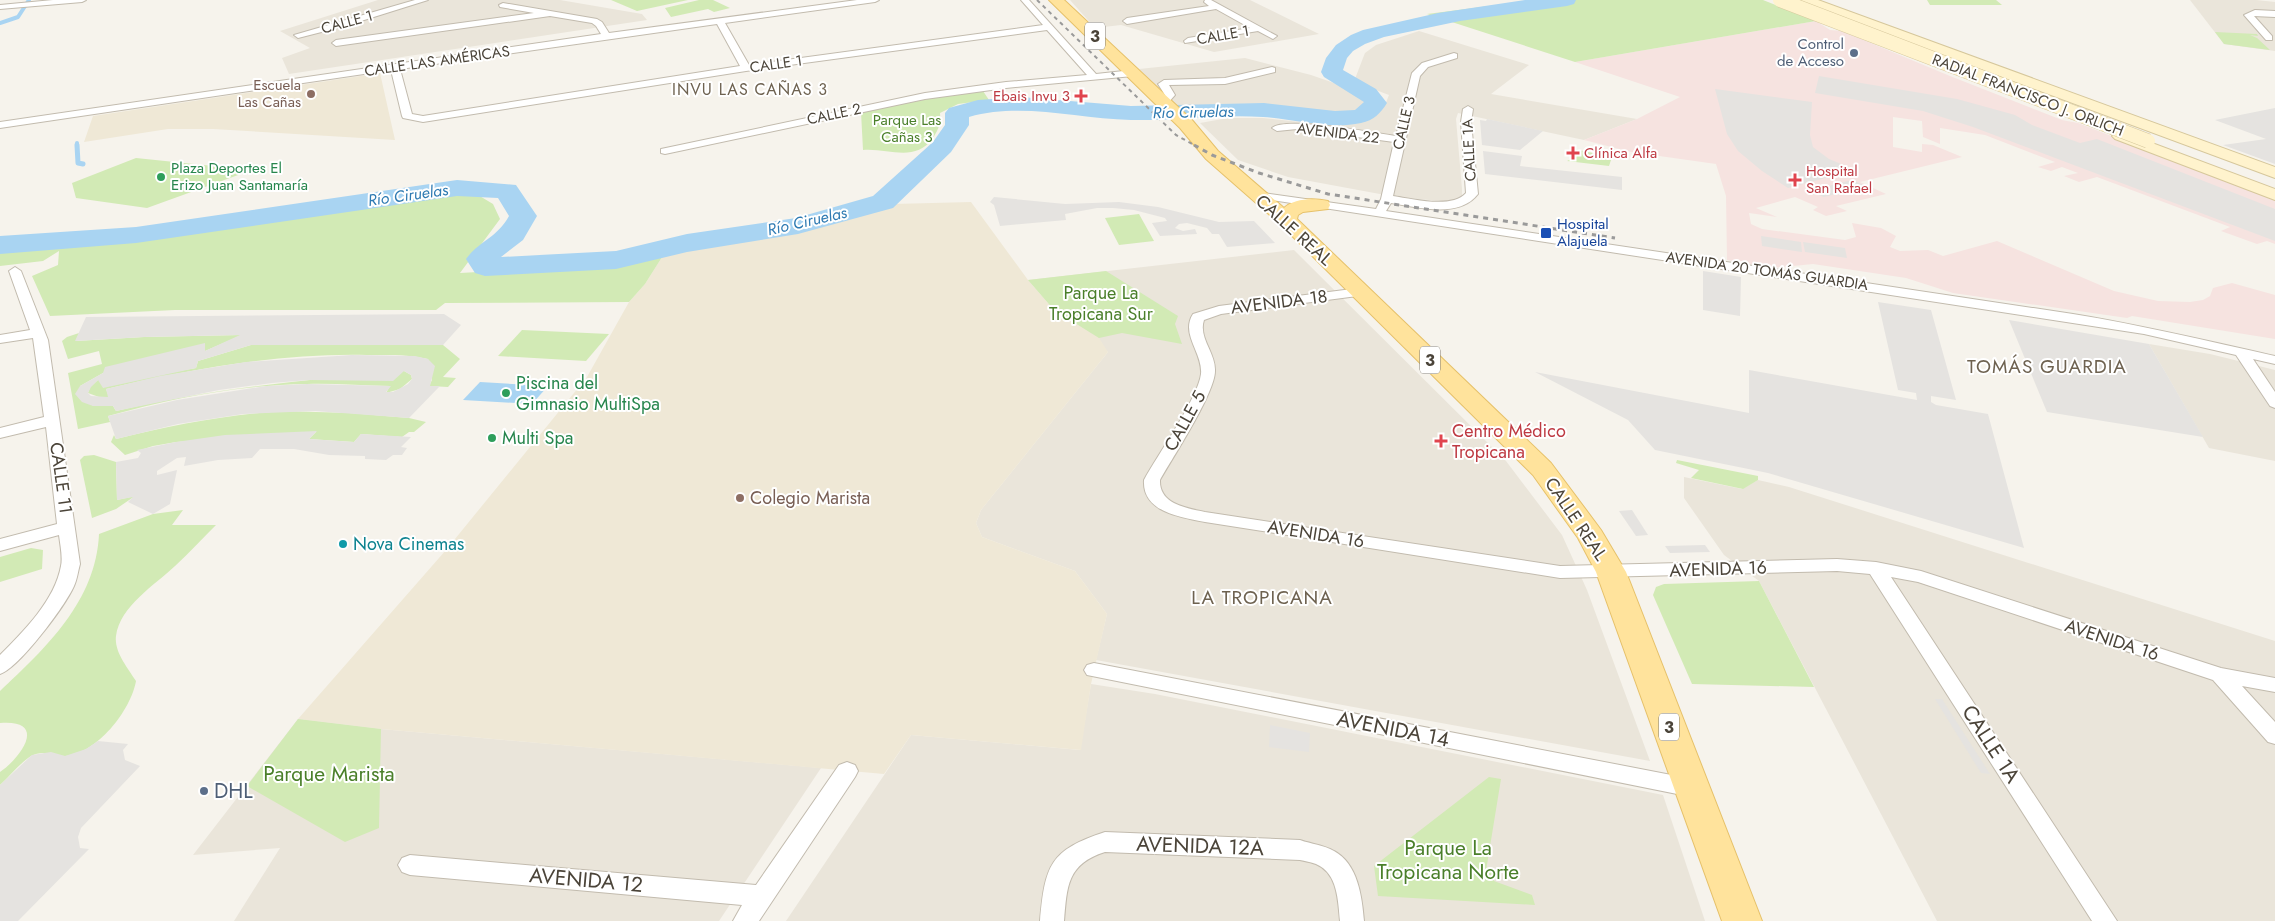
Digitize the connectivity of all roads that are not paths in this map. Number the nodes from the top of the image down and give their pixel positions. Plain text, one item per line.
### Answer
1 (77, 0) edge
2 (424, 0) edge
3 (787, 0) edge
4 (875, 0) edge
5 (1025, 0) edge
6 (1056, 0) edge
7 (1204, 0) edge
8 (1772, 0) edge
9 (1780, 0) edge
10 (1797, 0) edge
11 (1807, 0) edge
12 (503, 5) dead end
13 (4, 7) edge
14 (1216, 7) junction
15 (791, 11) junction
16 (551, 13) junction
17 (2275, 14) edge
18 (718, 20) junction
19 (1127, 21) dead end
20 (640, 24) dead end
21 (1049, 27) junction
22 (1257, 29) junction
23 (604, 32) junction
24 (298, 35) dead end
25 (1272, 36) dead end
26 (2268, 38) edge
27 (1188, 41) dead end
28 (336, 43) dead end
29 (1454, 56) dead end
30 (440, 57) junction
31 (395, 67) junction
32 (1942, 67) junction
33 (746, 68) junction
34 (1991, 68) junction
35 (1272, 70) dead end
36 (1133, 72) junction
37 (302, 74) dead end
38 (1093, 76) junction
39 (2017, 78) junction
40 (1996, 88) junction
41 (1163, 102) junction
42 (1468, 109) dead end
43 (0, 125) edge
44 (1277, 128) dead end
45 (1400, 140) junction
46 (2155, 140) junction
47 (665, 151) dead end
48 (2275, 173) edge
49 (2275, 183) edge
50 (2275, 193) edge
51 (1256, 195) junction
52 (1387, 199) junction
53 (1321, 205) junction
54 (1379, 214) junction
55 (1286, 220) junction
56 (15, 271) dead end
57 (1360, 292) junction
58 (1198, 317) joint
59 (39, 333) junction
60 (0, 339) edge
61 (2240, 351) junction
62 (2275, 360) edge
63 (2275, 403) edge
64 (53, 420) junction
65 (0, 433) edge
66 (1153, 495) joint
67 (68, 526) junction
68 (0, 545) edge
69 (1876, 568) junction
70 (1611, 572) junction
71 (0, 667) edge
72 (1094, 670) dead end
73 (2220, 675) junction
74 (2275, 685) edge
75 (2275, 736) edge
76 (847, 771) dead end
77 (1692, 788) junction
78 (1075, 854) joint
79 (410, 865) dead end
80 (761, 896) junction
81 (745, 921) edge
82 (1052, 921) edge
83 (1352, 921) edge
84 (1742, 921) edge
85 (2105, 921) edge

1 - 13 street
2 - 24 street, CALLE 1
3 - 15 street
4 - 15 street, CALLE LAS AMÉRICAS
5 - 21 street
6 - 36 main road, CALLE REAL / 3
7 - 14 street
8 - 32 main road
9 - 46 main road, RADIAL FRANCISCO J. ORLICH, bridge
10 - 46 main road, RADIAL FRANCISCO J. ORLICH
11 - 34 main road
12 - 16 street
14 - 19 street
14 - 22 street
15 - 18 street, CALLE LAS AMÉRICAS
16 - 23 street
16 - 28 street, CALLE 1
17 - 26 street
18 - 23 street, CALLE LAS AMÉRICAS
18 - 33 street
20 - 23 street, CALLE LAS AMÉRICAS
21 - 33 street, CALLE 1
21 - 38 street
22 - 25 street
22 - 27 street, CALLE 1
23 - 30 street, CALLE LAS AMÉRICAS
29 - 45 street, CALLE 3
30 - 31 street, CALLE LAS AMÉRICAS
30 - 37 street, CALLE LAS AMÉRICAS
31 - 33 street, CALLE 1
31 - 43 street, CALLE LAS AMÉRICAS
32 - 34 main road
32 - 40 main road
34 - 39 main road
35 - 41 street
36 - 38 street, CALLE 2
36 - 41 main road, CALLE REAL / 3
38 - 47 street, CALLE 2
39 - 40 main road
39 - 48 main road
40 - 50 main road
41 - 51 main road, CALLE REAL / 3
42 - 52 street, CALLE 1A
44 - 45 street, AVENIDA 22
45 - 52 street, CALLE 3
46 - 49 main road, RADIAL FRANCISCO J. ORLICH
46 - 50 main road, RADIAL FRANCISCO J. ORLICH
51 - 53 street, AVENIDA 20 TOMÁS GUARDIA
51 - 55 main road, CALLE REAL / 3
52 - 54 street, CALLE 3
53 - 54 street, AVENIDA 20 TOMÁS GUARDIA
53 - 55 main road
54 - 61 street, AVENIDA 20 TOMÁS GUARDIA
55 - 57 main road, CALLE REAL / 3
56 - 59 street, CALLE 11
57 - 58 street, AVENIDA 18
57 - 70 main road, CALLE REAL / 3
58 - 66 street, CALLE 5
59 - 60 street
59 - 64 street, CALLE 11
61 - 62 street, AVENIDA 20 TOMÁS GUARDIA
61 - 63 street
64 - 65 street
64 - 67 street, CALLE 11
66 - 70 street, AVENIDA 16
67 - 68 street
67 - 71 street, CALLE 11
69 - 70 street, AVENIDA 16
69 - 73 street, AVENIDA 16
69 - 85 street, CALLE 1A
70 - 77 main road, CALLE REAL / 3
72 - 77 street, AVENIDA 14
73 - 74 street, AVENIDA 16
73 - 75 street
76 - 80 street
77 - 84 main road, CALLE REAL / 3
78 - 82 street
78 - 83 street, AVENIDA 12A
79 - 80 street, AVENIDA 12
80 - 81 street

